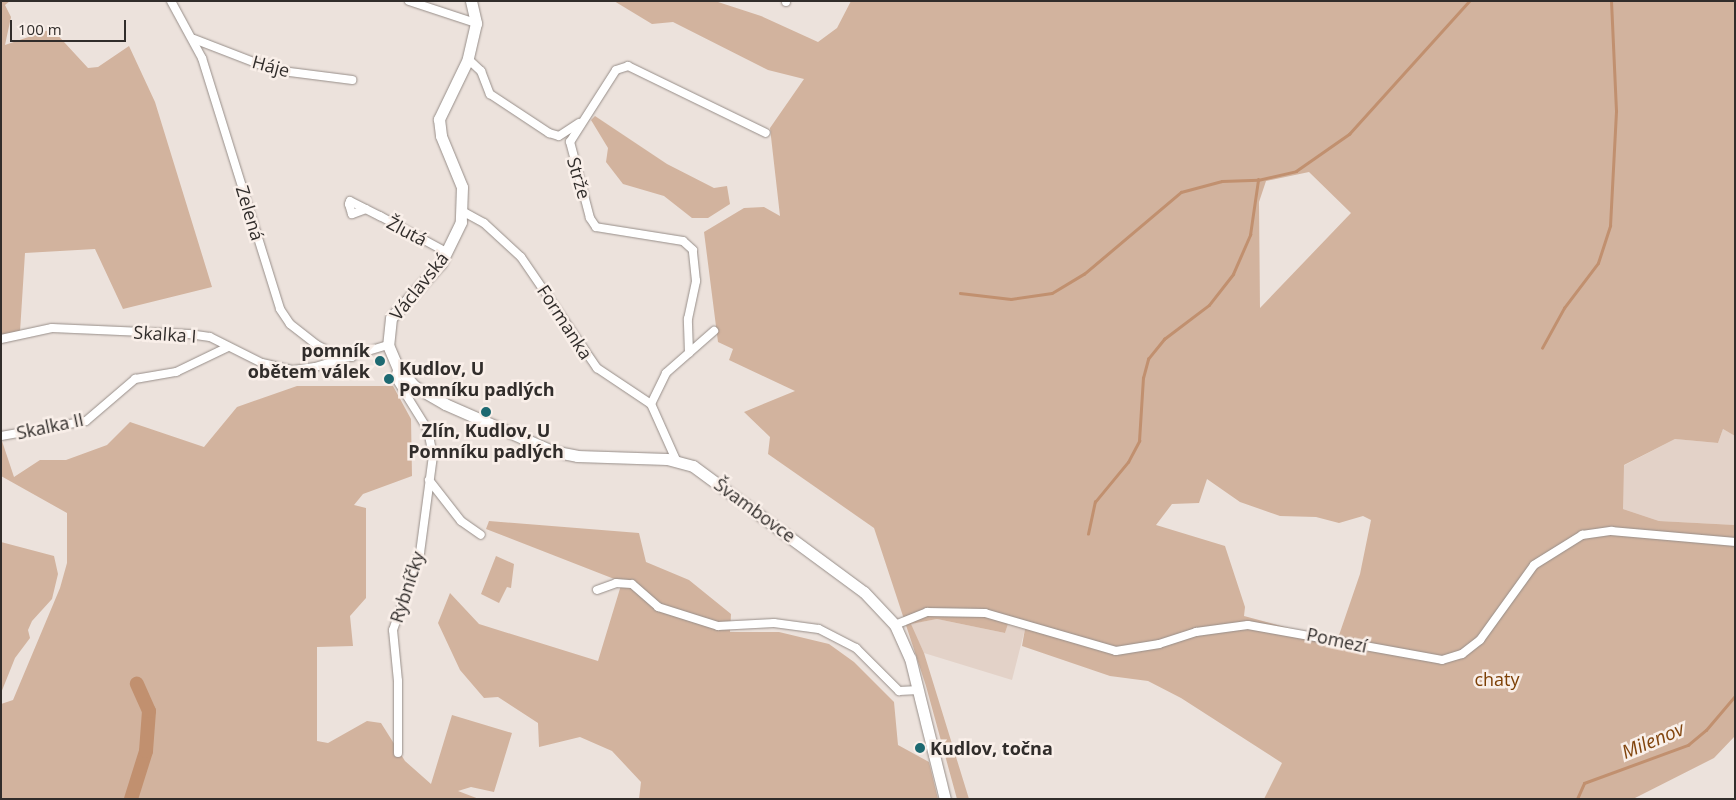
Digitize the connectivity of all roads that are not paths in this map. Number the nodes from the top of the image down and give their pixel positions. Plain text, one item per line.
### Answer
1 (171, 1) edge
2 (409, 1) edge
3 (471, 1) edge
4 (476, 23) junction
5 (194, 39) junction
6 (468, 59) junction
7 (352, 80) dead end
8 (579, 123) junction
9 (766, 133) dead end
10 (366, 209) dead end
11 (462, 211) junction
12 (448, 253) junction
13 (714, 331) dead end
14 (1, 339) edge
15 (388, 345) junction
16 (228, 347) junction
17 (689, 353) junction
18 (352, 357) junction
19 (398, 368) junction
20 (651, 404) junction
21 (1, 436) edge
22 (676, 460) junction
23 (429, 480) junction
24 (481, 535) dead end
25 (1735, 542) edge
26 (597, 590) dead end
27 (895, 625) junction
28 (919, 690) junction
29 (398, 753) dead end
30 (945, 799) edge

1 - 5 street, Zelená
2 - 4 street
3 - 4 street, Václavská
4 - 6 street, Václavská
5 - 7 street, Háje
5 - 18 street, Zelená
6 - 8 street
6 - 11 street, Václavská
8 - 9 street, Strže
8 - 17 street, Strže
10 - 12 street, Žlutá
11 - 12 street, Václavská
11 - 20 street, Formanka
12 - 15 street, Václavská
13 - 17 street
14 - 16 street, Skalka I
15 - 18 street
15 - 19 street
16 - 18 street, Skalka I
16 - 21 street, Skalka II
17 - 20 street
19 - 22 street, Švambovce
19 - 23 street, Rybníčky
20 - 22 street
22 - 27 street, Švambovce
23 - 24 street
23 - 29 street, Rybníčky
25 - 27 street, Pomezí
26 - 28 street
27 - 28 street, Švambovce
28 - 30 street, Švambovce

